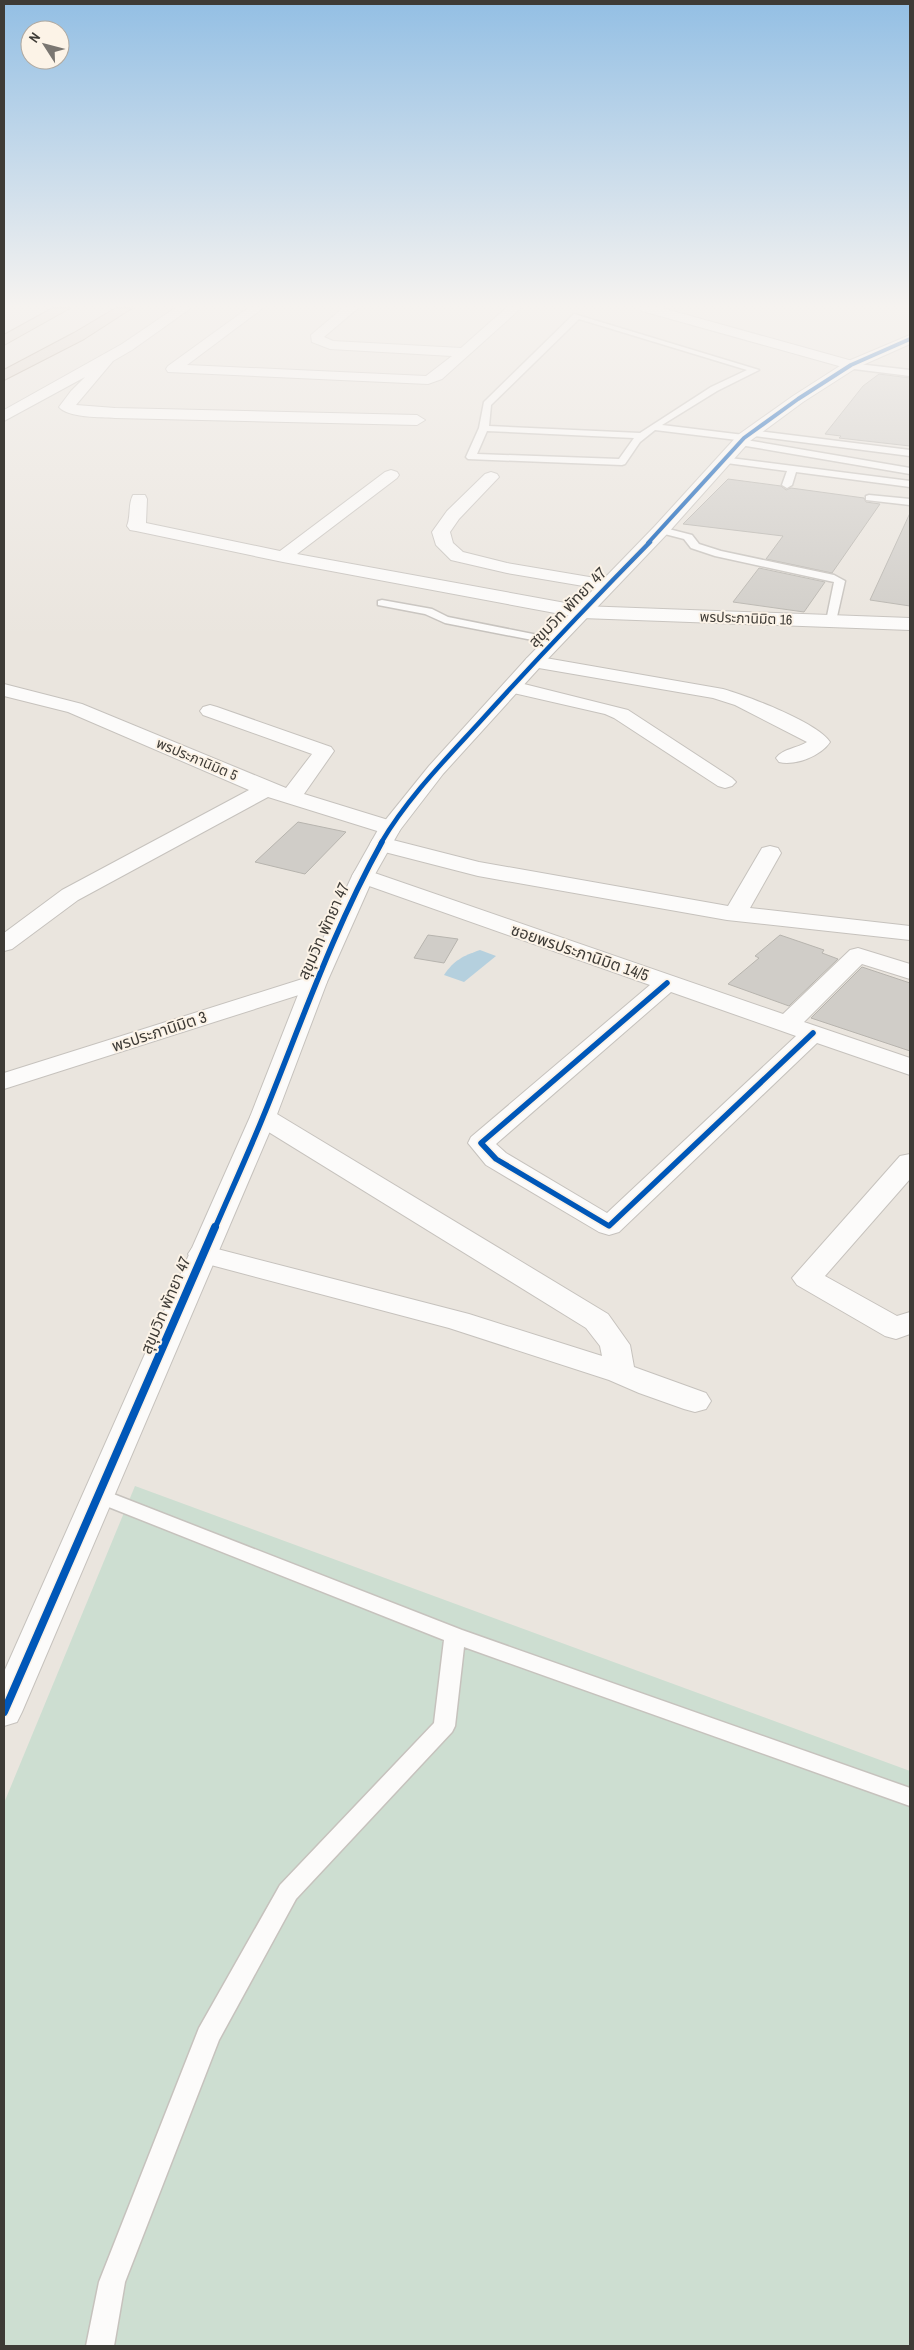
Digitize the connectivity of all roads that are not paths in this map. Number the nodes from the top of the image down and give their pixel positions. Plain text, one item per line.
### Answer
1 (316, 418) edge
2 (485, 418) edge
3 (667, 418) edge
4 (775, 418) edge
5 (417, 420) dead end
6 (652, 427) junction
7 (484, 428) junction
8 (642, 436) junction
9 (745, 438) junction
10 (910, 453) edge
11 (722, 460) junction
12 (792, 469) junction
13 (910, 471) edge
14 (391, 475) dead end
15 (491, 477) dead end
16 (910, 484) edge
17 (787, 486) dead end
18 (869, 498) dead end
19 (139, 499) dead end
20 (910, 502) edge
21 (661, 530) junction
22 (283, 557) junction
23 (608, 585) junction
24 (382, 603) dead end
25 (582, 612) junction
26 (831, 621) junction
27 (910, 624) edge
28 (553, 641) junction
29 (534, 662) junction
30 (512, 686) junction
31 (4, 690) edge
32 (210, 711) dead end
33 (786, 758) dead end
34 (725, 782) dead end
35 (266, 789) junction
36 (290, 798) junction
37 (386, 836) junction
38 (770, 853) dead end
39 (363, 876) junction
40 (735, 914) junction
41 (910, 933) edge
42 (4, 944) edge
43 (910, 972) edge
44 (315, 982) junction
45 (666, 983) junction
46 (787, 1024) junction
47 (813, 1033) junction
48 (910, 1067) edge
49 (4, 1081) edge
50 (263, 1118) junction
51 (910, 1162) edge
52 (202, 1254) junction
53 (910, 1322) edge
54 (620, 1373) junction
55 (695, 1401) dead end
56 (98, 1494) junction
57 (455, 1636) junction
58 (4, 1712) edge
59 (910, 1797) edge
60 (100, 2346) edge

1 - 5 street
2 - 7 lane
3 - 6 lane
4 - 9 street, สุขุมวิท พัทยา 47
6 - 8 lane
6 - 9 lane
7 - 8 lane
7 - 8 lane
9 - 10 lane
9 - 11 street, สุขุมวิท พัทยา 47
9 - 13 lane
11 - 12 lane
11 - 21 street, สุขุมวิท พัทยา 47
12 - 16 lane
12 - 17 lane
14 - 22 street
15 - 23 street
18 - 20 lane
19 - 22 street, พรประภานิมิต 16
21 - 23 street, สุขุมวิท พัทยา 47
21 - 26 lane
22 - 25 street, พรประภานิมิต 16
23 - 25 street, สุขุมวิท พัทยา 47
24 - 28 lane
25 - 26 street, พรประภานิมิต 16
25 - 28 street, สุขุมวิท พัทยา 47
26 - 27 street, พรประภานิมิต 16
28 - 29 street, สุขุมวิท พัทยา 47
29 - 30 street, สุขุมวิท พัทยา 47
29 - 33 street
30 - 34 street
30 - 37 street, สุขุมวิท พัทยา 47
31 - 35 street, พรประภานิมิต 5
32 - 36 street
35 - 36 street, พรประภานิมิต 5
35 - 42 street
36 - 37 street, พรประภานิมิต 5
37 - 39 street, สุขุมวิท พัทยา 47
37 - 40 street, พรประภานิมิต 5
38 - 40 street
39 - 44 street, สุขุมวิท พัทยา 47
39 - 45 street, ซอยพรประภานิมิต 14/5
40 - 41 street, พรประภานิมิต 5
43 - 46 street
44 - 49 street, พรประภานิมิต 3
44 - 50 street, สุขุมวิท พัทยา 47
45 - 46 street, ซอยพรประภานิมิต 14/5
45 - 47 street
46 - 47 street, ซอยพรประภานิมิต 14/5
47 - 48 street, ซอยพรประภานิมิต 14/5
50 - 52 street, สุขุมวิท พัทยา 47
50 - 54 street
51 - 53 street
52 - 54 street
52 - 56 street, สุขุมวิท พัทยา 47
54 - 55 street
56 - 57 lane
56 - 58 street, สุขุมวิท พัทยา 47
57 - 59 lane
57 - 60 lane

